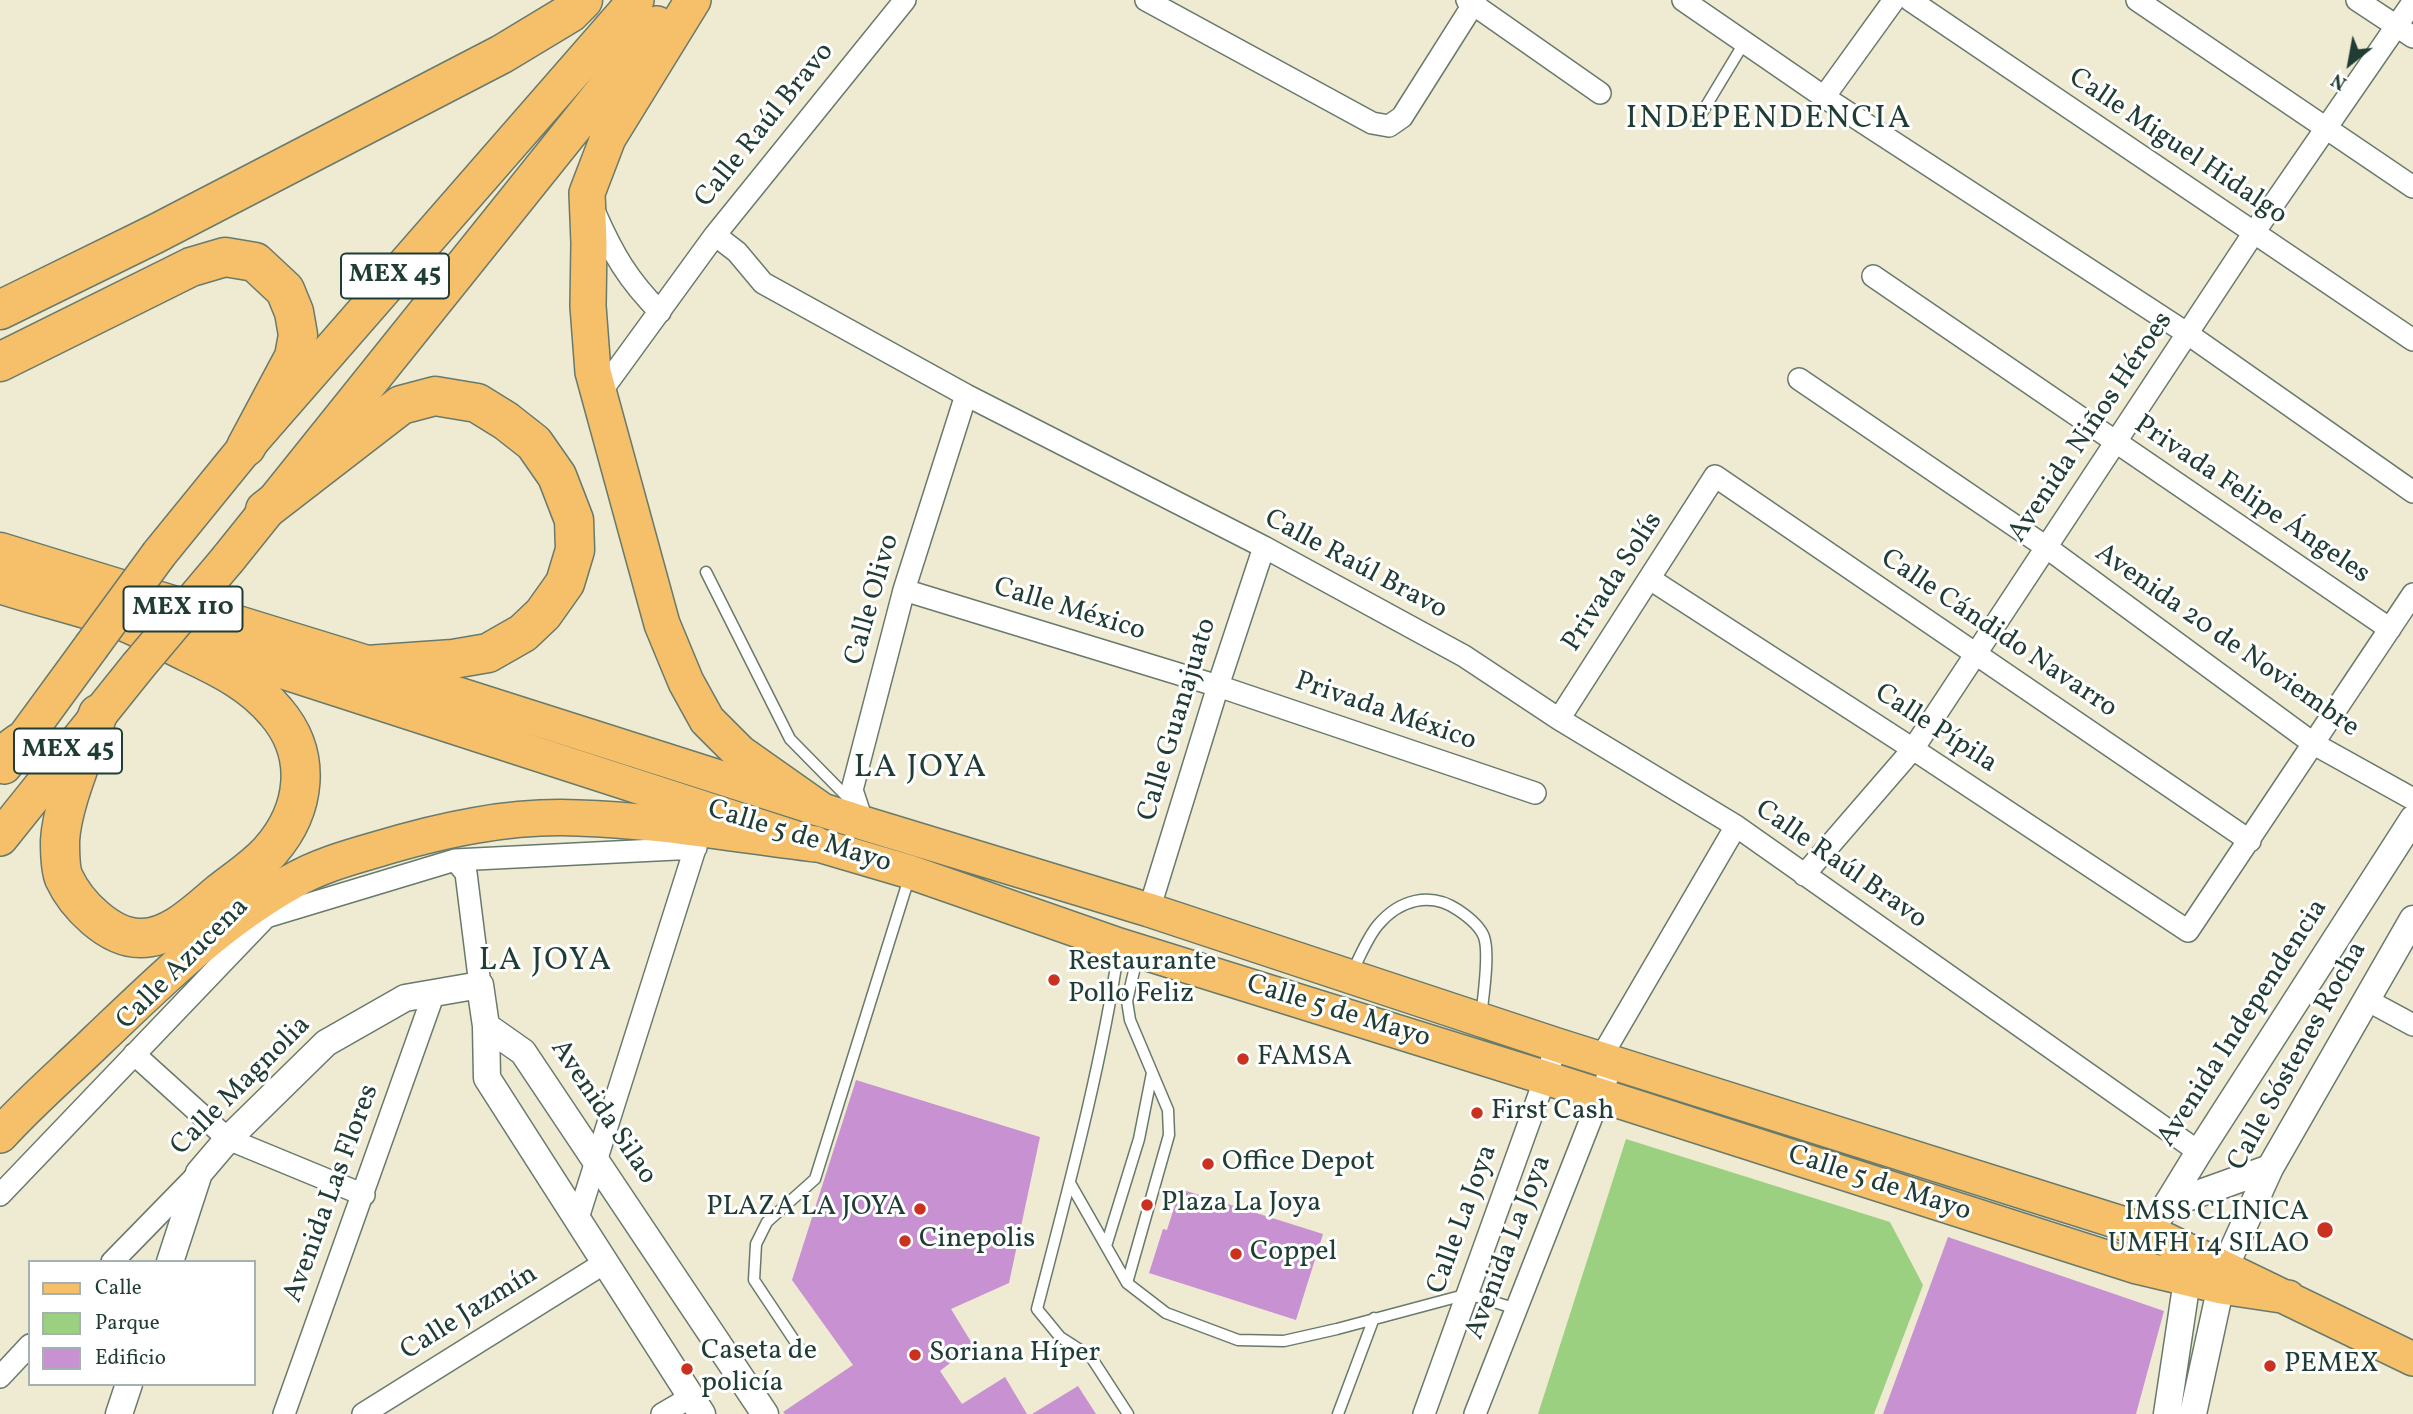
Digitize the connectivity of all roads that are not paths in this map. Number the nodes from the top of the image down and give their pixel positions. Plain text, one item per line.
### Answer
1 (583, 0) edge
2 (636, 0) edge
3 (677, 0) edge
4 (693, 0) edge
5 (905, 0) edge
6 (1146, 0) edge
7 (1683, 0) edge
8 (1894, 0) edge
9 (1910, 0) edge
10 (2137, 0) edge
11 (2357, 0) edge
12 (1472, 1) edge
13 (2413, 2) edge
14 (2405, 32) edge
15 (1744, 43) junction
16 (1600, 93) dead end
17 (1824, 97) junction
18 (1698, 121) dead end
19 (2326, 128) junction
20 (2413, 187) edge
21 (587, 193) junction
22 (2253, 234) junction
23 (715, 235) junction
24 (1873, 276) dead end
25 (0, 310) edge
26 (660, 313) junction
27 (2188, 334) junction
28 (2413, 340) edge
29 (0, 362) edge
30 (1799, 379) dead end
31 (600, 393) junction
32 (966, 395) junction
33 (2116, 443) junction
34 (246, 447) junction
35 (1715, 476) joint
36 (2413, 492) edge
37 (265, 510) junction
38 (1264, 547) junction
39 (2046, 547) junction
40 (6, 569) edge
41 (706, 572) dead end
42 (1650, 579) junction
43 (904, 590) junction
44 (2413, 594) edge
45 (115, 618) junction
46 (2390, 629) junction
47 (1977, 654) junction
48 (367, 665) junction
49 (1218, 686) junction
50 (98, 714) junction
51 (1559, 719) junction
52 (2314, 744) junction
53 (1913, 749) junction
54 (6, 757) edge
55 (1535, 793) dead end
56 (2413, 799) edge
57 (818, 808) junction
58 (860, 815) junction
59 (2413, 818) edge
60 (1736, 826) junction
61 (0, 838) edge
62 (698, 839) junction
63 (2250, 841) junction
64 (815, 844) junction
65 (455, 860) junction
66 (910, 872) junction
67 (1804, 875) junction
68 (1149, 910) junction
69 (2413, 919) edge
70 (1129, 948) junction
71 (1349, 976) junction
72 (480, 985) junction
73 (434, 993) junction
74 (2365, 999) junction
75 (1481, 1020) junction
76 (2413, 1025) edge
77 (485, 1026) junction
78 (1557, 1045) junction
79 (134, 1054) junction
80 (1606, 1061) junction
81 (1152, 1072) junction
82 (1546, 1078) junction
83 (1600, 1096) junction
84 (0, 1135) edge
85 (228, 1139) junction
86 (2199, 1152) junction
87 (597, 1163) junction
88 (2270, 1168) junction
89 (199, 1173) junction
90 (1070, 1183) junction
91 (0, 1195) edge
92 (363, 1195) junction
93 (578, 1218) junction
94 (2159, 1218) junction
95 (1106, 1246) junction
96 (114, 1260) edge
97 (171, 1260) edge
98 (606, 1262) junction
99 (2189, 1265) junction
100 (2137, 1267) junction
101 (2223, 1277) junction
102 (1128, 1283) junction
103 (1468, 1294) junction
104 (1517, 1309) junction
105 (1374, 1318) junction
106 (28, 1347) edge
107 (802, 1352) dead end
108 (2413, 1359) edge
109 (0, 1377) edge
110 (128, 1386) edge
111 (696, 1405) edge
112 (119, 1414) edge
113 (284, 1414) edge
114 (363, 1414) edge
115 (662, 1414) edge
116 (765, 1414) edge
117 (1128, 1414) edge
118 (1338, 1414) edge
119 (1424, 1414) edge
120 (1475, 1414) edge
121 (2167, 1414) edge
122 (2193, 1414) edge

1 - 25 highway
2 - 34 highway, MEX 45
3 - 37 highway, MEX 45
4 - 21 highway
5 - 23 street, Calle Raúl Bravo
6 - 12 street
7 - 15 street
8 - 17 street
9 - 22 street, Calle Miguel Hidalgo
10 - 19 street
11 - 14 street
12 - 16 street
13 - 14 street, Avenida Niños Héroes
14 - 19 street, Avenida Niños Héroes
15 - 17 street
15 - 18 lane
17 - 27 street
19 - 20 street
19 - 22 street, Avenida Niños Héroes
21 - 26 street
21 - 31 highway
22 - 27 street, Avenida Niños Héroes
22 - 28 street, Calle Miguel Hidalgo
23 - 26 street
23 - 32 street, Calle Raúl Bravo
24 - 33 street, Privada Felipe Ángeles
26 - 31 street
27 - 33 street, Avenida Niños Héroes
27 - 36 street
29 - 34 highway
30 - 39 street, Avenida 20 de Noviembre
31 - 57 highway
32 - 38 street, Calle Raúl Bravo
32 - 43 street, Calle Olivo
33 - 39 street, Avenida Niños Héroes
33 - 46 street, Privada Felipe Ángeles
34 - 54 highway, MEX 45, bridge
35 - 42 street, Privada Solís
35 - 47 street, Calle Cándido Navarro
37 - 48 highway
37 - 50 highway, MEX 45, bridge
38 - 49 street, Calle Guanajuato
38 - 51 street, Calle Raúl Bravo
39 - 47 street, Avenida Niños Héroes
39 - 52 street, Avenida 20 de Noviembre
40 - 45 highway, MEX 110
40 - 48 highway, MEX 110
41 - 58 lane
42 - 51 street, Privada Solís
42 - 53 street, Calle Pípila
43 - 49 street, Calle México
43 - 58 street, Calle Olivo
44 - 46 street
45 - 50 highway
45 - 64 main road, Calle 5 de Mayo
46 - 52 street
47 - 53 street, Avenida Niños Héroes
47 - 63 street, Calle Cándido Navarro
48 - 57 main road, Calle 5 de Mayo
49 - 55 street, Privada México
49 - 68 street, Calle Guanajuato
50 - 61 highway, MEX 45
51 - 60 street, Calle Raúl Bravo
52 - 56 street, Avenida 20 de Noviembre
52 - 63 street
53 - 63 street, Calle Pípila
53 - 67 street, Avenida Niños Héroes
57 - 58 main road, Calle 5 de Mayo
58 - 68 main road, Calle 5 de Mayo
59 - 86 street, Avenida Independencia
60 - 67 street, Calle Raúl Bravo
60 - 80 street
62 - 64 highway
62 - 65 street, Calle Azucena
62 - 84 highway
62 - 87 street
64 - 66 main road, Calle 5 de Mayo
65 - 72 street
65 - 79 street, Calle Azucena
66 - 70 main road, Calle 5 de Mayo
66 - 107 lane
67 - 86 street, Calle Raúl Bravo
68 - 71 main road, Calle 5 de Mayo
69 - 74 street, Calle Sóstenes Rocha
70 - 81 lane
70 - 82 main road, Calle 5 de Mayo
70 - 90 lane
71 - 75 main road, Calle 5 de Mayo
71 - 75 lane
72 - 73 street, Calle Magnolia
72 - 77 street
73 - 85 street, Calle Magnolia
73 - 92 street, Avenida Las Flores
74 - 76 street
74 - 88 street, Calle Sóstenes Rocha
75 - 78 main road, Calle 5 de Mayo
77 - 87 street, Avenida Silao
77 - 93 street
78 - 80 main road, Calle 5 de Mayo
78 - 82 street, Calle La Joya
79 - 85 street
79 - 91 street, Calle Azucena
80 - 83 street, Avenida La Joya
80 - 94 main road, Calle 5 de Mayo
81 - 95 lane
81 - 102 lane
82 - 83 main road, Calle 5 de Mayo
82 - 103 street, Calle La Joya
83 - 100 main road, Calle 5 de Mayo
83 - 104 street, Avenida La Joya
85 - 89 street, Calle Magnolia
85 - 92 street
86 - 94 street, Avenida Independencia
87 - 93 street
87 - 116 street, Avenida Silao
88 - 94 street
88 - 101 street, Calle Sóstenes Rocha
89 - 96 street, Calle Magnolia
89 - 97 street
90 - 95 lane
90 - 117 lane
92 - 113 street, Avenida Las Flores
93 - 98 street
94 - 99 main road, Calle 5 de Mayo
94 - 100 street, Avenida Independencia
95 - 102 lane
98 - 111 street
98 - 114 street, Calle Jazmín
99 - 100 main road, Calle 5 de Mayo
99 - 101 main road, Calle 5 de Mayo
99 - 121 street
101 - 108 main road, Calle 5 de Mayo
101 - 122 street, Calle Sóstenes Rocha
102 - 105 lane
103 - 104 lane
103 - 105 lane
103 - 119 street, Calle La Joya
104 - 120 street, Avenida La Joya
105 - 118 lane
106 - 109 street
110 - 112 street
111 - 115 street

